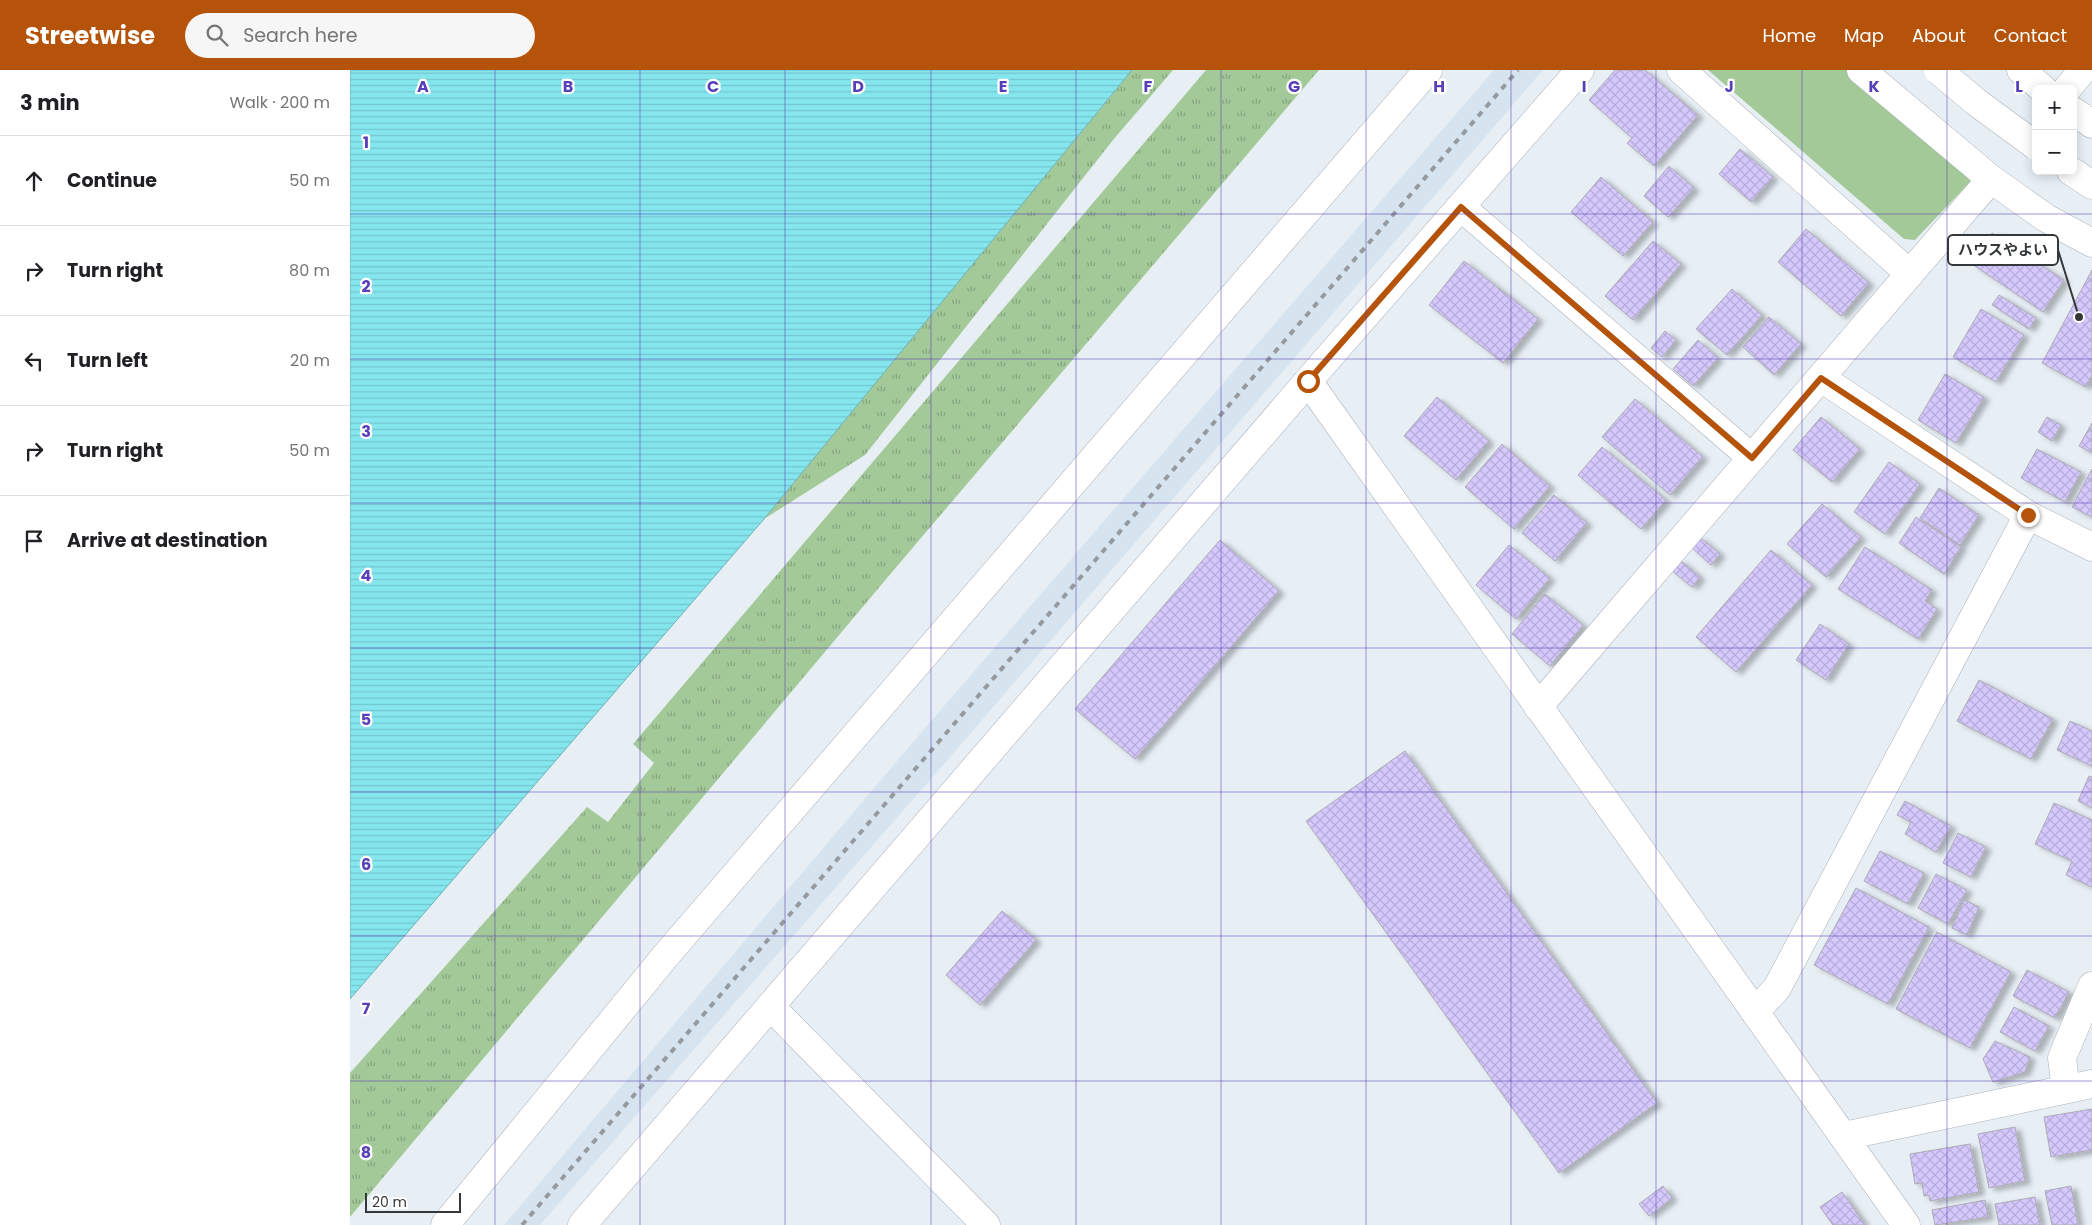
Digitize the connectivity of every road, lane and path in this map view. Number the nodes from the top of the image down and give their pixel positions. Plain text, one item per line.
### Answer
1 (1428, 70) edge
2 (1580, 70) edge
3 (1681, 70) edge
4 (1861, 70) edge
5 (1938, 70) edge
6 (2021, 70) edge
7 (2083, 70) edge
8 (2039, 85) edge
9 (2070, 85) edge
10 (2077, 114) edge
11 (2092, 124) edge
12 (2032, 143) edge
13 (2077, 175) edge
14 (1992, 179) junction
15 (2092, 185) edge
16 (1461, 207) junction
17 (2092, 242) edge
18 (1910, 274) junction
19 (1821, 378) junction
20 (1308, 381) junction
21 (1752, 458) junction
22 (2028, 515) junction
23 (2092, 547) edge
24 (1538, 707) junction
25 (2092, 986) edge
26 (770, 1006) junction
27 (1755, 1012) junction
28 (2092, 1084) edge
29 (2066, 1089) junction
30 (1844, 1136) junction
31 (445, 1225) edge
32 (582, 1225) edge
33 (986, 1225) edge
34 (1906, 1225) edge

1 - 31 street
2 - 16 street
3 - 18 street
4 - 14 street
5 - 12 street, bridge
6 - 8 street
7 - 9 street
10 - 11 street
13 - 15 street
14 - 17 street
14 - 18 street
16 - 20 street
16 - 21 street
18 - 19 street
19 - 21 street
19 - 22 street
20 - 24 street
20 - 26 street
21 - 24 street
22 - 23 street
22 - 27 street
24 - 27 street
25 - 29 street
26 - 32 street
26 - 33 street
27 - 30 street
28 - 29 street
29 - 30 street
30 - 34 street

